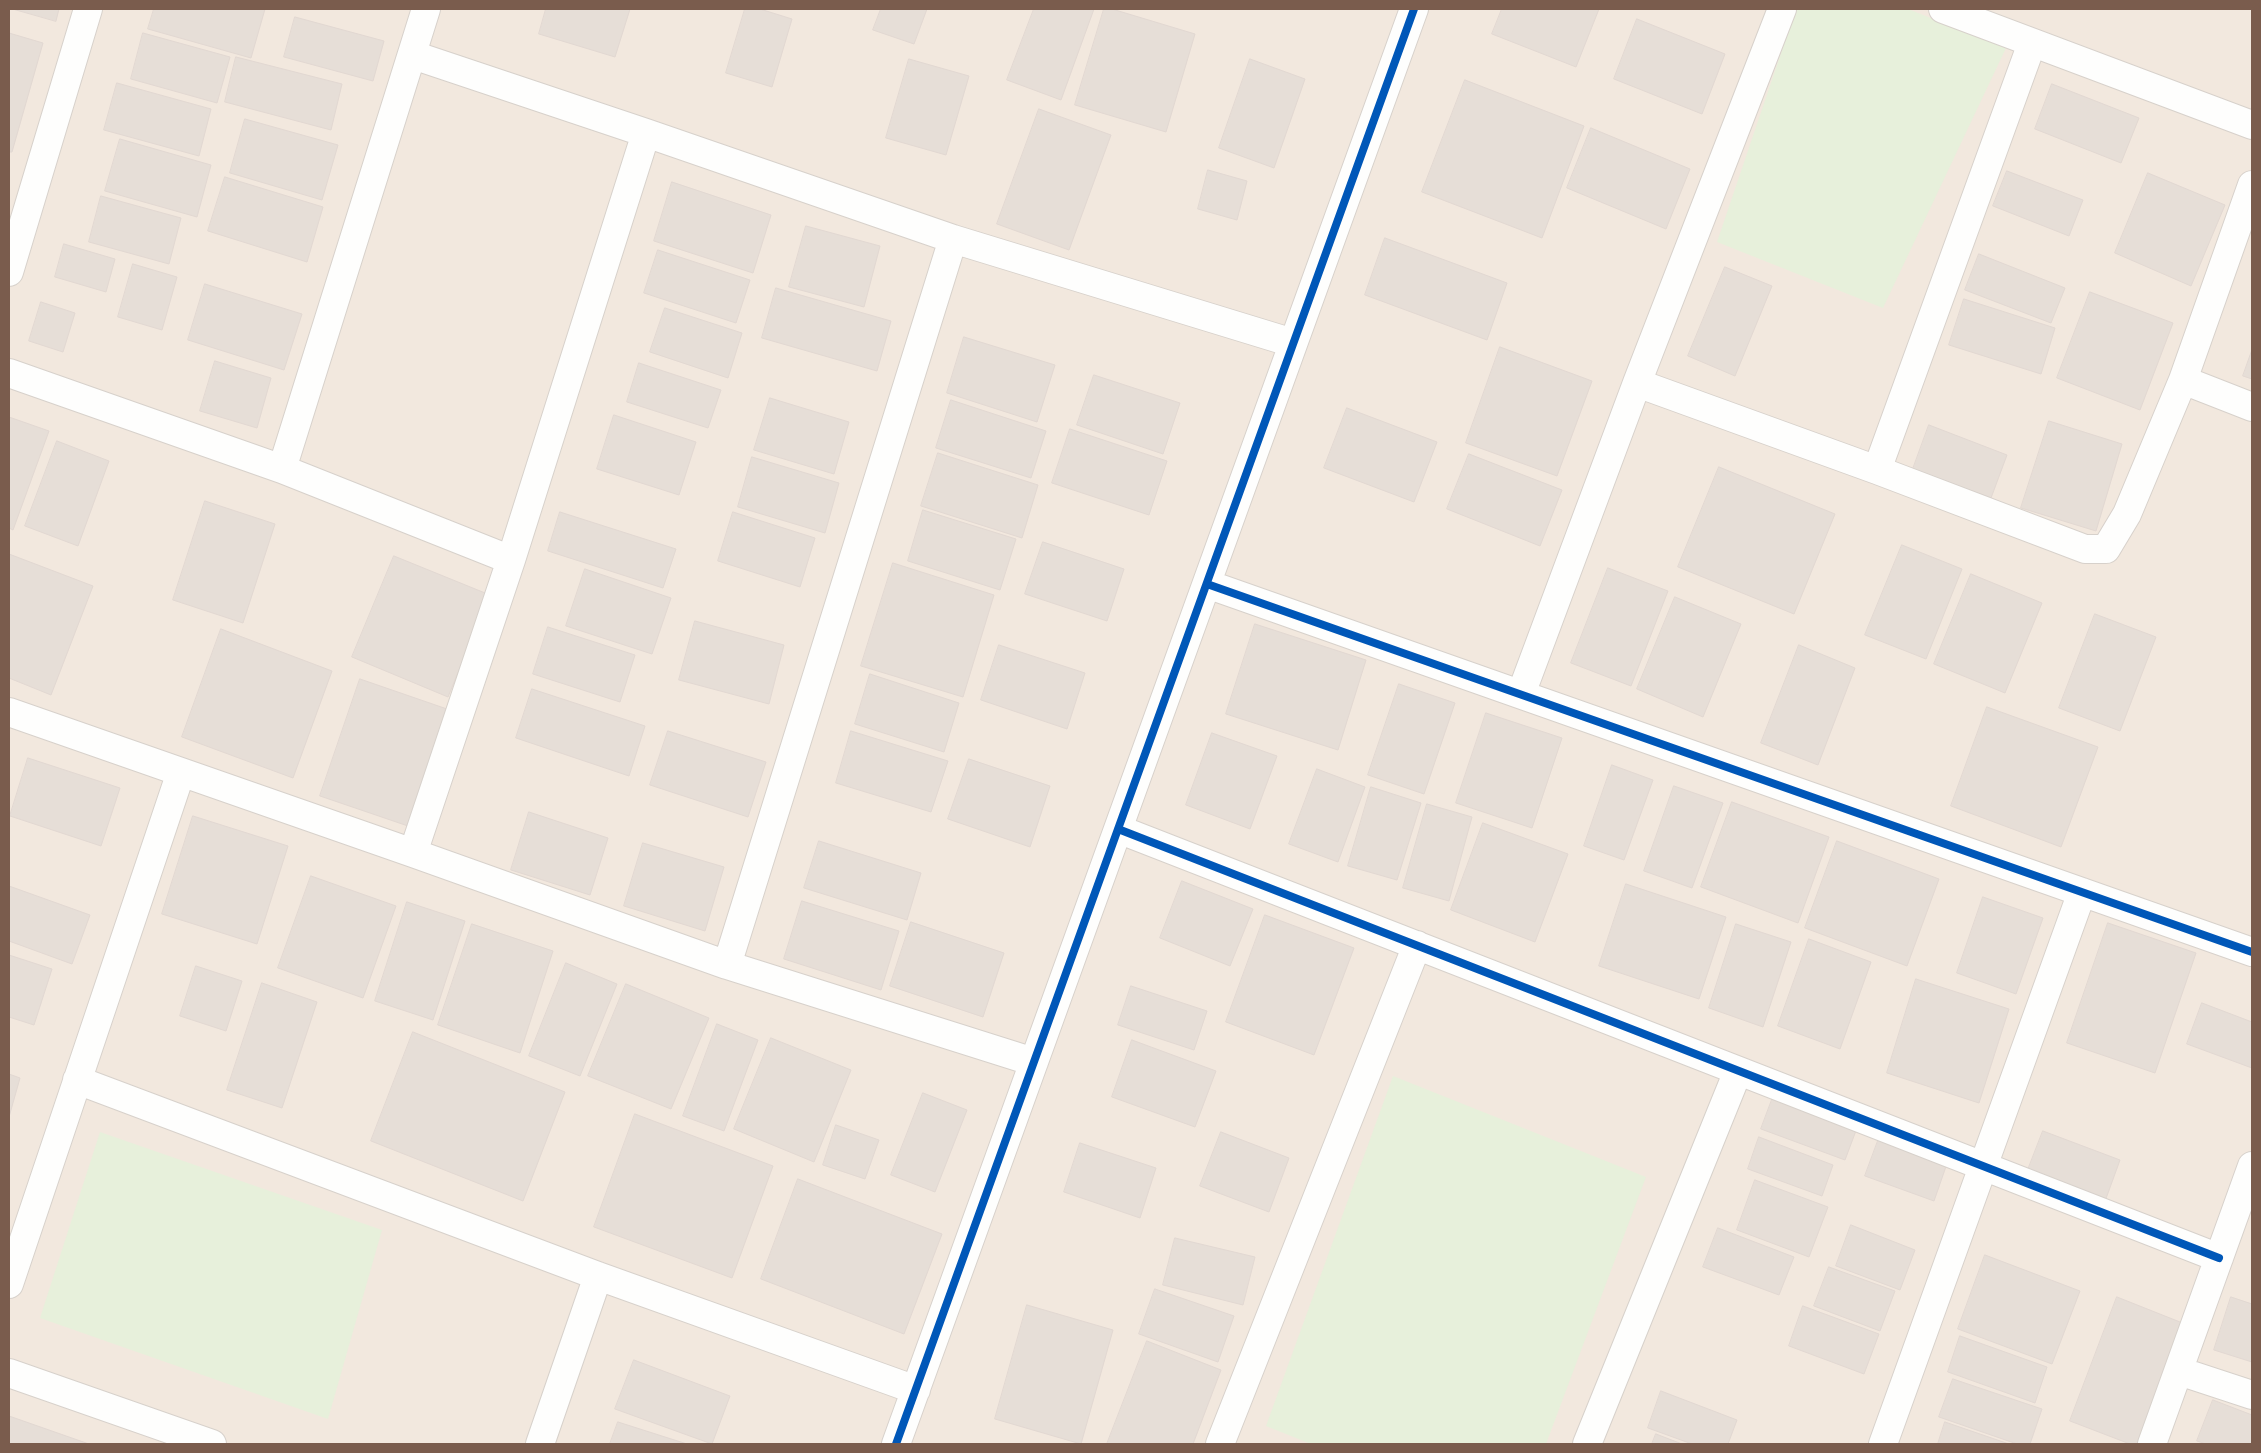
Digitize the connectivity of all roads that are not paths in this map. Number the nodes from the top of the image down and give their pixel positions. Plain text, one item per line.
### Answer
1 (88, 9) edge
2 (426, 9) edge
3 (1414, 9) edge
4 (1782, 9) edge
5 (1942, 9) edge
6 (2032, 43) junction
7 (413, 55) junction
8 (2252, 126) edge
9 (646, 133) junction
10 (2252, 185) edge
11 (953, 239) junction
12 (9, 272) edge
13 (1293, 343) junction
14 (9, 373) edge
15 (2183, 380) junction
16 (1637, 383) junction
17 (2252, 407) edge
18 (282, 469) junction
19 (1877, 470) junction
20 (511, 560) junction
21 (1207, 584) junction
22 (1521, 694) junction
23 (9, 712) edge
24 (181, 772) junction
25 (1118, 829) junction
26 (413, 853) junction
27 (2082, 892) junction
28 (1417, 945) junction
29 (2252, 952) edge
30 (727, 966) junction
31 (1034, 1062) junction
32 (1738, 1071) junction
33 (77, 1080) junction
34 (2252, 1166) edge
35 (1983, 1167) junction
36 (2247, 1195) edge
37 (2219, 1258) junction
38 (598, 1276) junction
39 (9, 1284) edge
40 (2179, 1371) junction
41 (9, 1373) edge
42 (916, 1390) junction
43 (2252, 1395) edge
44 (212, 1444) edge
45 (540, 1444) edge
46 (896, 1444) edge
47 (1220, 1444) edge
48 (1587, 1444) edge
49 (1883, 1444) edge
50 (2152, 1444) edge

1 - 12 street
2 - 7 street
3 - 13 street
4 - 16 street
5 - 6 street
6 - 8 street
6 - 19 street
7 - 9 street
7 - 18 street
9 - 11 street
9 - 20 street
10 - 15 street
11 - 13 street
11 - 30 street
13 - 21 street
14 - 18 street
15 - 17 street
15 - 19 street
16 - 19 street
16 - 22 street
18 - 20 street
20 - 26 street
21 - 22 street
21 - 25 street
22 - 27 street
23 - 24 street
24 - 26 street
24 - 33 street
25 - 28 street
25 - 31 street
26 - 30 street
27 - 29 street
27 - 35 street
28 - 32 street
28 - 47 street
30 - 31 street
31 - 42 street
32 - 35 street
32 - 48 street
33 - 38 street
33 - 39 street
34 - 36 street
35 - 37 street
35 - 49 street
36 - 37 street
37 - 40 street
38 - 42 street
38 - 45 street
40 - 43 street
40 - 50 street
41 - 44 street
42 - 46 street

